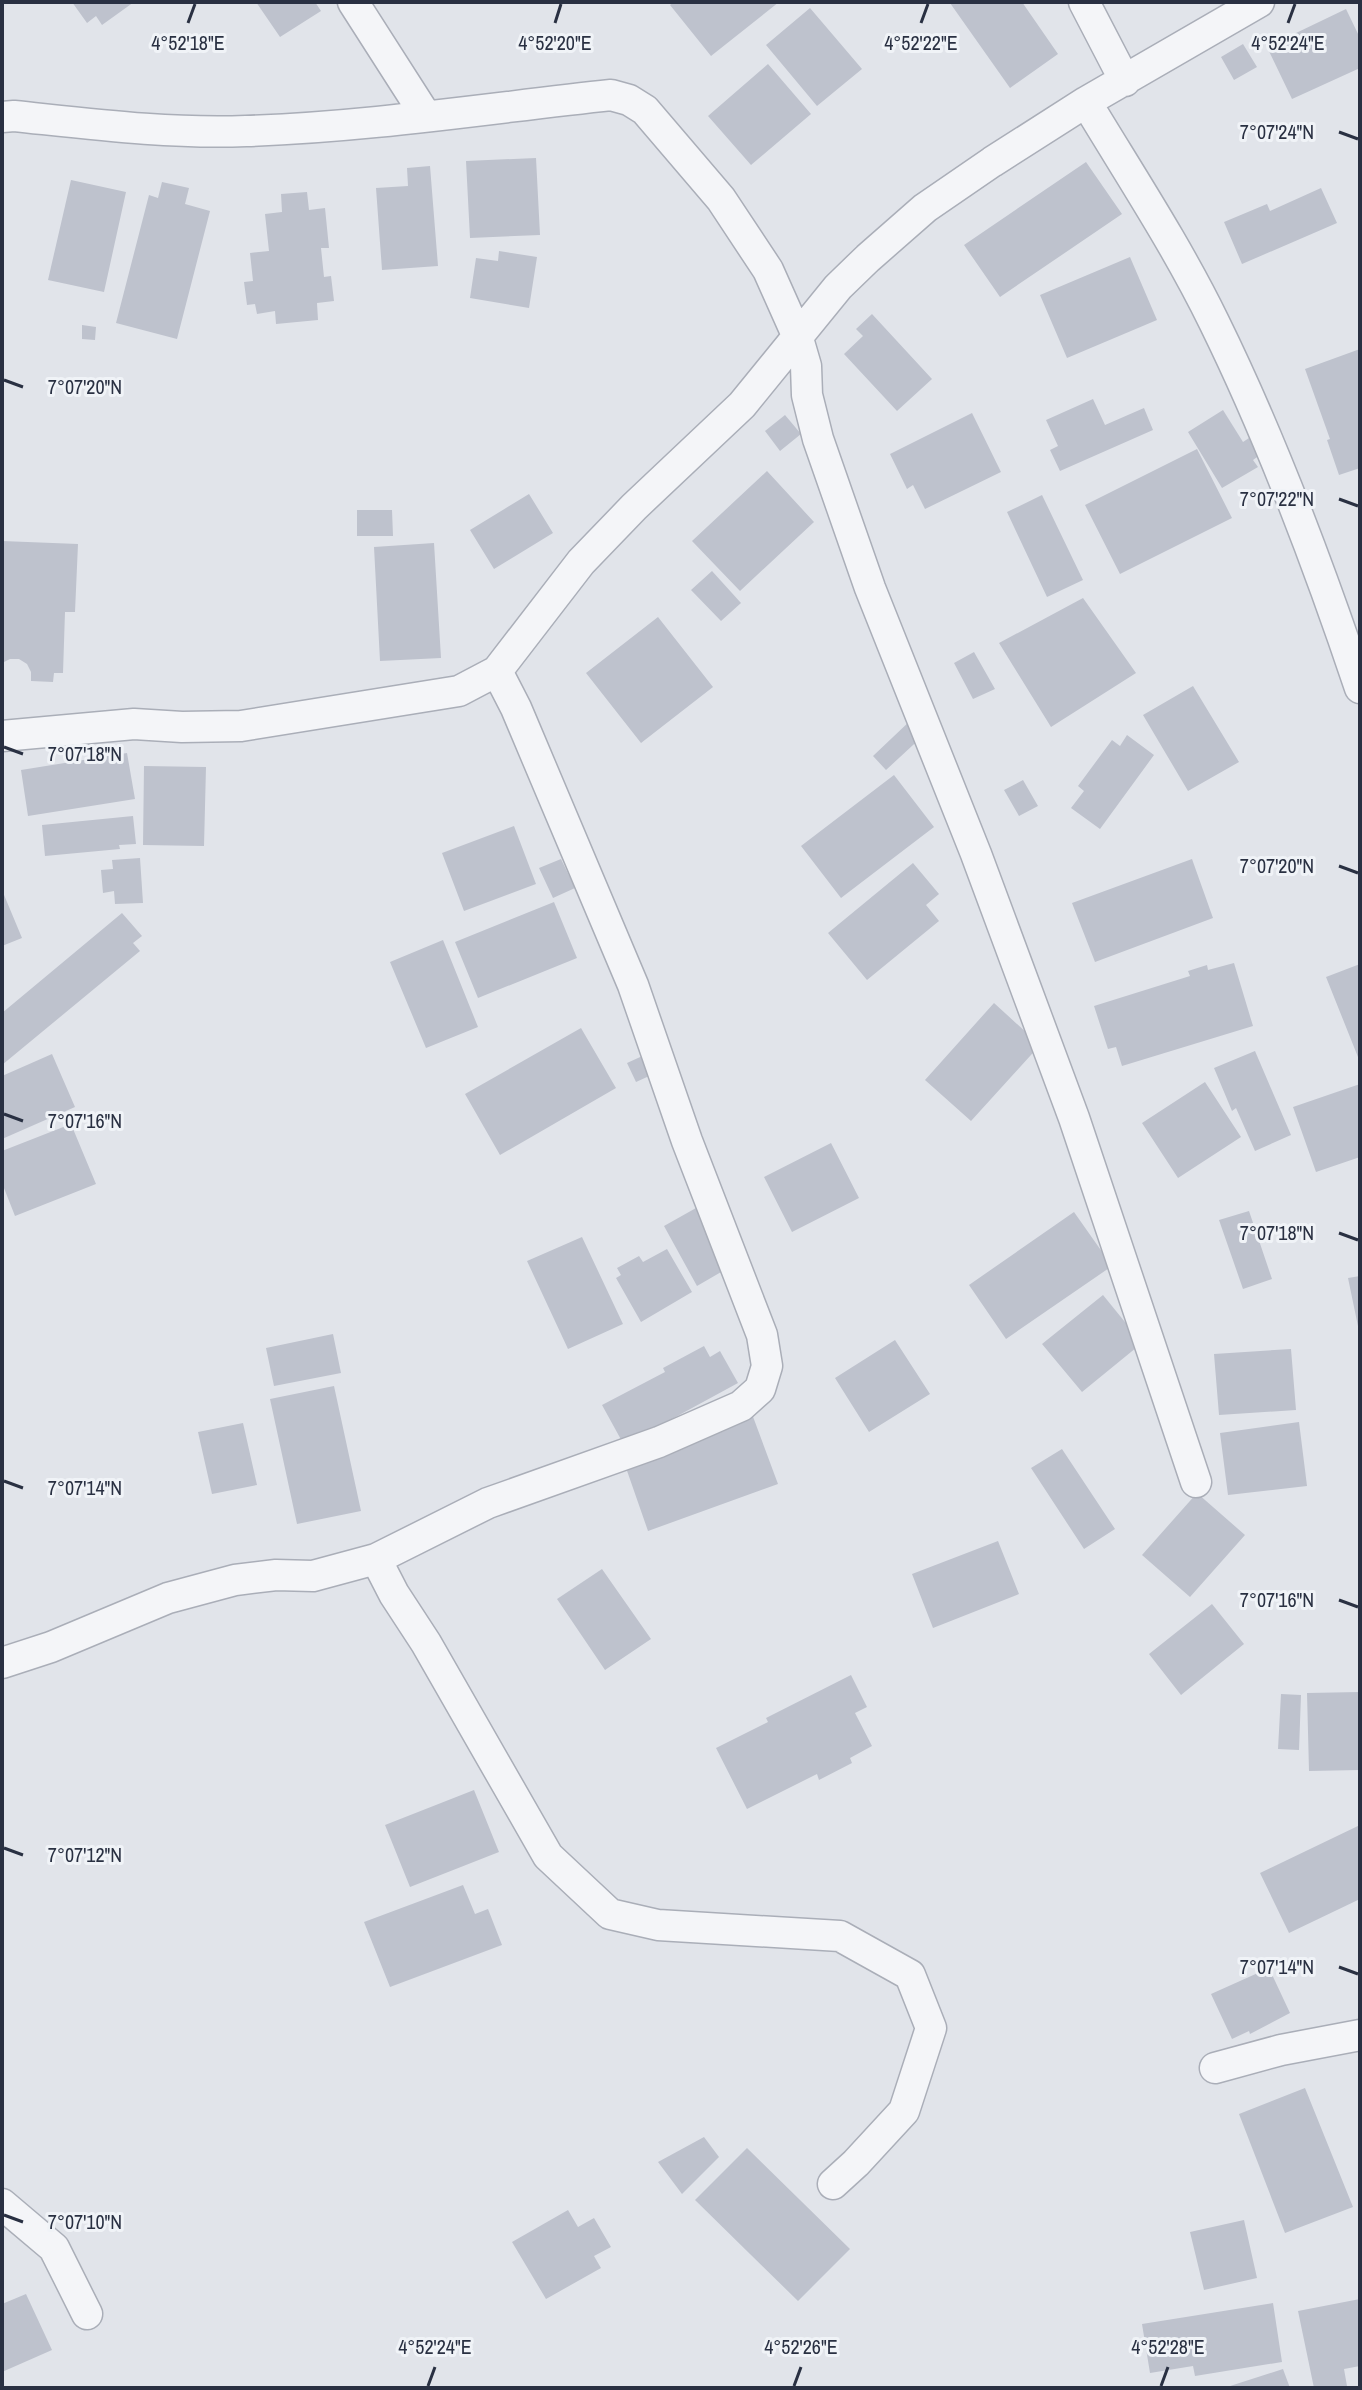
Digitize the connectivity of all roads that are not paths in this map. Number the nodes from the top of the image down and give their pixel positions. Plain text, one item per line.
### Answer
1 (353, 2) edge
2 (1084, 2) edge
3 (1259, 2) edge
4 (1125, 81) junction
5 (1086, 102) junction
6 (426, 116) junction
7 (2, 117) edge
8 (797, 335) junction
9 (497, 671) junction
10 (1360, 688) edge
11 (2, 736) edge
12 (1196, 1482) dead end
13 (376, 1559) junction
14 (2, 1663) edge
15 (1360, 2035) edge
16 (1215, 2068) dead end
17 (833, 2184) dead end
18 (2, 2204) edge
19 (87, 2314) dead end

1 - 6 street
2 - 4 street
3 - 4 street
4 - 5 street
5 - 8 street
5 - 10 street
6 - 7 street
6 - 8 street
8 - 9 street
8 - 12 street
9 - 11 street
9 - 13 street
13 - 14 street
13 - 17 street
15 - 16 street
18 - 19 street

